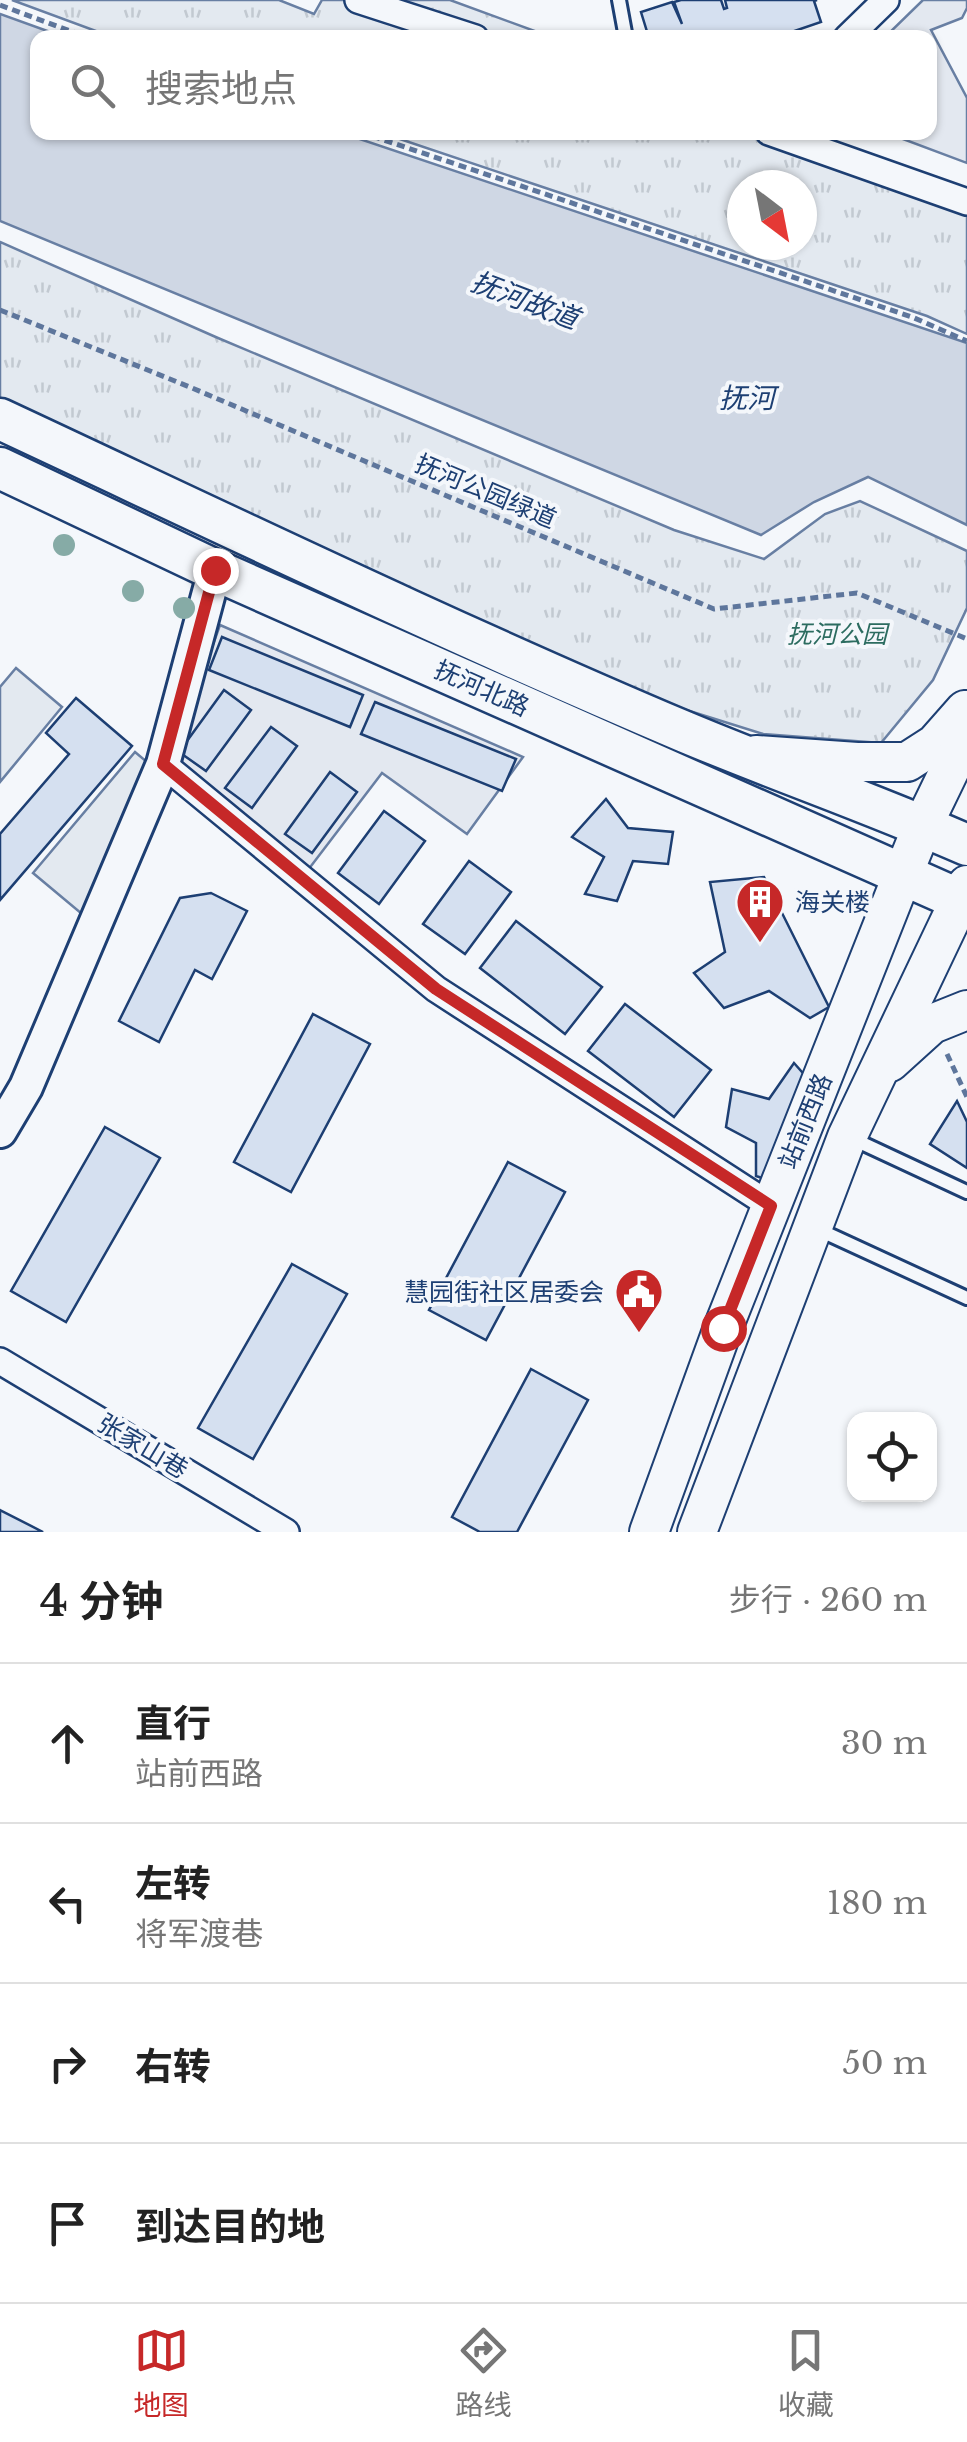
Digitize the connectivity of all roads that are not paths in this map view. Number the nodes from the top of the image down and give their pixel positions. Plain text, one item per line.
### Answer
1 (358, 0) edge
2 (619, 0) edge
3 (886, 0) edge
4 (450, 30) edge
5 (625, 30) edge
6 (854, 30) edge
7 (793, 140) edge
8 (967, 202) edge
9 (0, 419) edge
10 (0, 468) edge
11 (215, 570) junction
12 (967, 708) edge
13 (967, 734) edge
14 (740, 754) junction
15 (163, 764) junction
16 (922, 825) junction
17 (967, 844) edge
18 (903, 874) junction
19 (965, 896) edge
20 (967, 1010) edge
21 (877, 1074) junction
22 (0, 1130) edge
23 (847, 1137) junction
24 (967, 1192) edge
25 (771, 1206) junction
26 (812, 1227) junction
27 (967, 1298) edge
28 (0, 1360) edge
29 (286, 1532) edge
30 (649, 1532) edge
31 (697, 1532) edge

1 - 4 street
2 - 5 lane
3 - 6 street
7 - 8 street
9 - 14 main road, 抚河北路
10 - 11 main road, 抚河北路
11 - 15 street
11 - 18 main road, 抚河北路
12 - 14 main road
13 - 16 main road, 站前西路
14 - 16 main road, 抚河北路
15 - 22 street
15 - 25 street
16 - 17 main road, 抚河北路
16 - 18 main road, 站前西路
18 - 19 main road, 抚河北路
18 - 25 main road, 站前西路
19 - 21 main road, 站前西路
20 - 21 main road
21 - 23 main road, 站前西路
23 - 24 lane
23 - 26 main road, 站前西路
25 - 30 main road, 站前西路
26 - 27 lane
26 - 31 main road, 站前西路
28 - 29 street, 张家山巷

